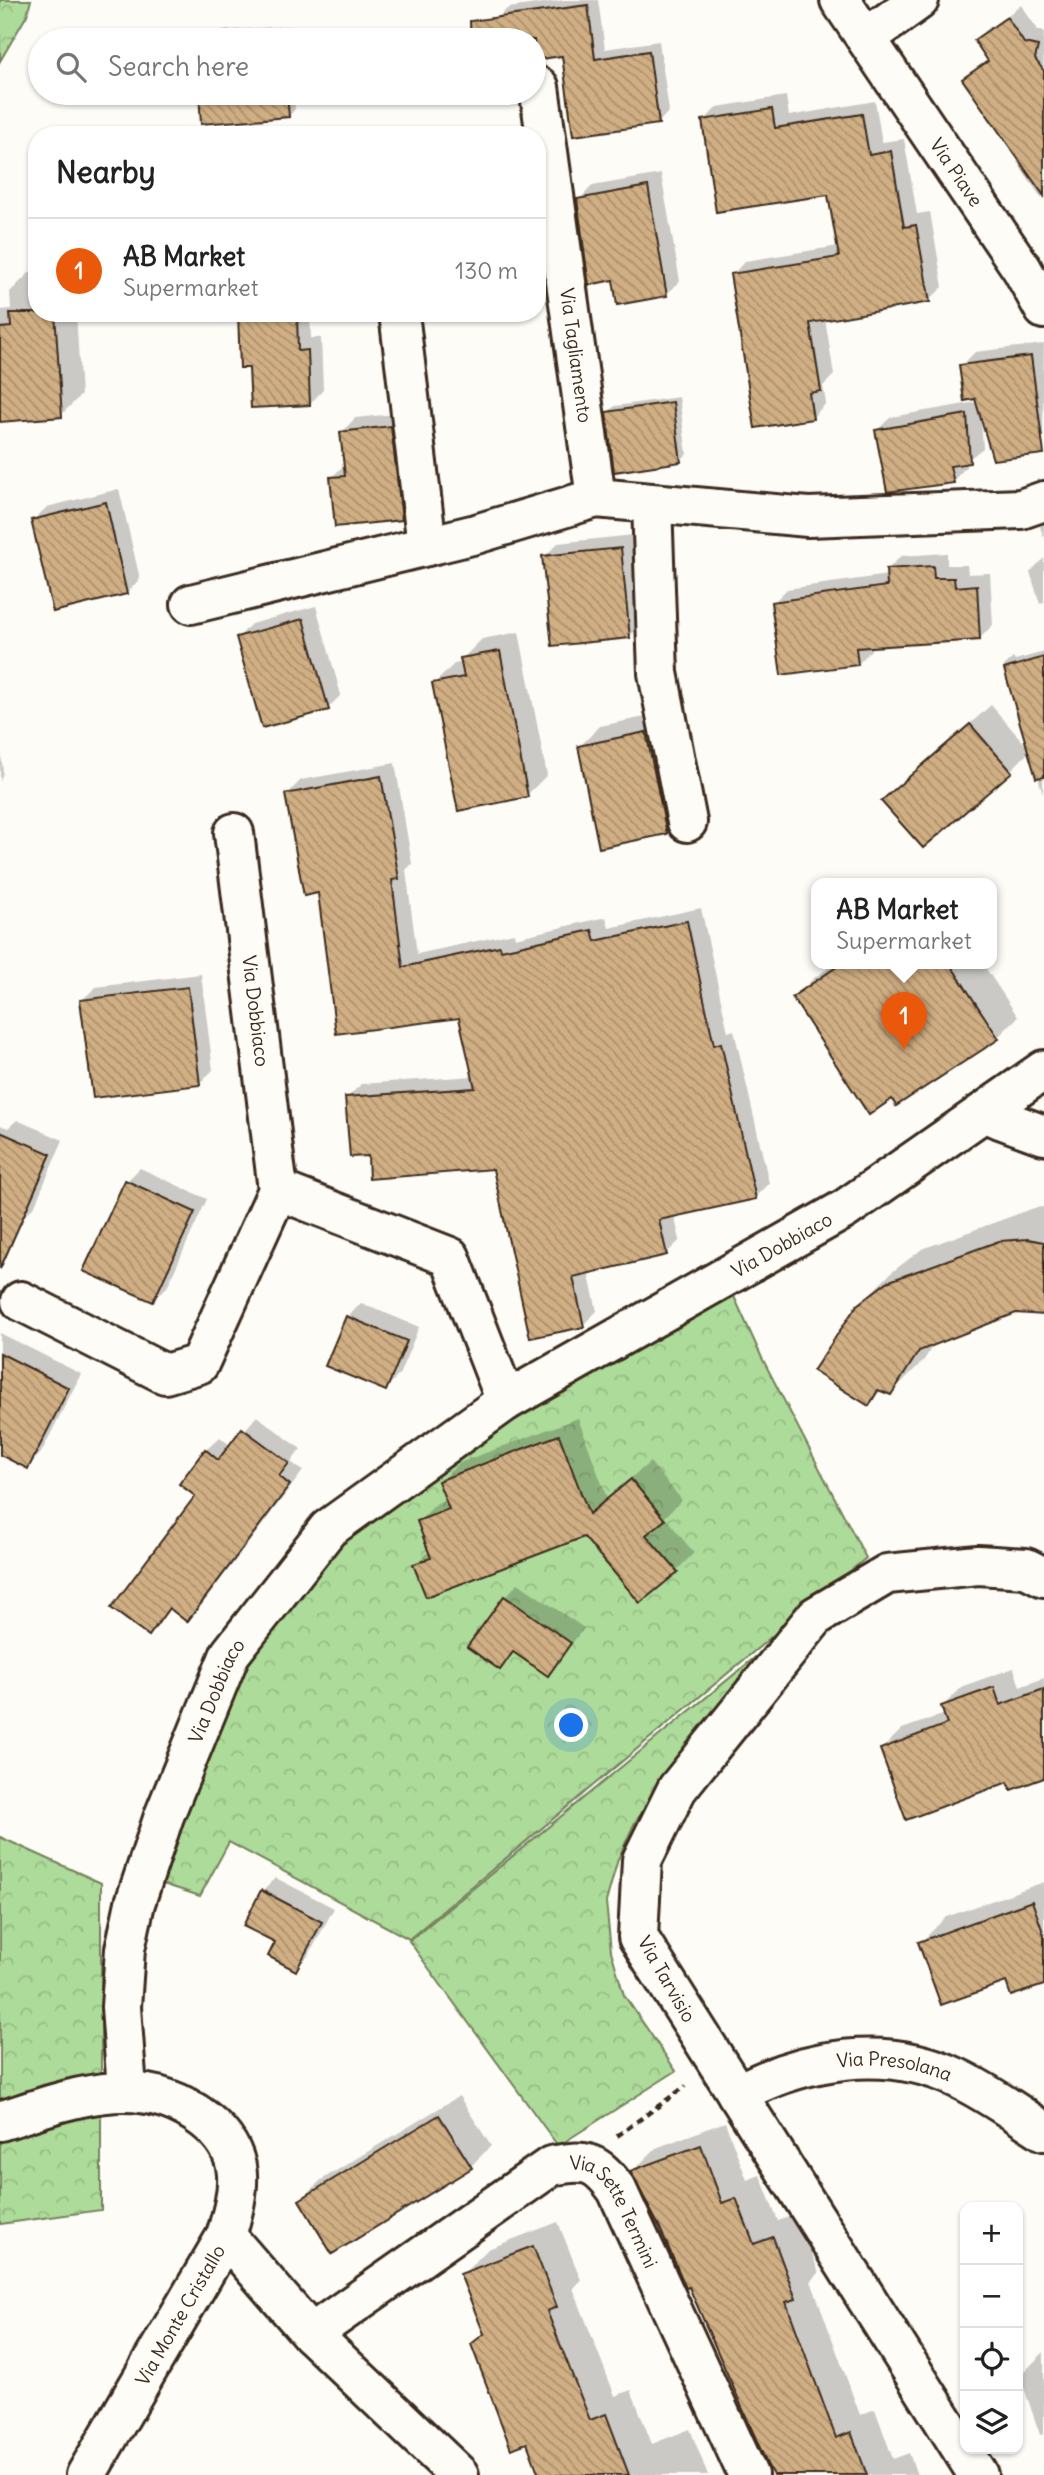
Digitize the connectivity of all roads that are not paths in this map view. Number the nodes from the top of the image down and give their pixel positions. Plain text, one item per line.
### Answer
1 (840, 0) edge
2 (919, 0) edge
3 (866, 38) junction
4 (541, 105) edge
5 (544, 126) edge
6 (546, 138) edge
7 (1044, 309) edge
8 (400, 322) edge
9 (596, 498) junction
10 (1044, 501) edge
11 (652, 504) junction
12 (427, 547) junction
13 (191, 604) dead end
14 (687, 822) dead end
15 (234, 832) dead end
16 (1044, 1070) edge
17 (984, 1113) junction
18 (1044, 1135) edge
19 (278, 1190) junction
20 (21, 1301) dead end
21 (506, 1401) junction
22 (1044, 1577) edge
23 (727, 2078) junction
24 (127, 2090) junction
25 (0, 2121) edge
26 (1044, 2130) edge
27 (226, 2236) junction
28 (311, 2334) junction
29 (86, 2475) edge
30 (459, 2475) edge
31 (748, 2475) edge
32 (978, 2475) edge

1 - 3 street, Via Piave
2 - 3 street
3 - 7 street, Via Piave
4 - 5 street, Via Tagliamento
6 - 9 street, Via Tagliamento
8 - 12 street
9 - 11 street
9 - 12 street
10 - 11 street
11 - 14 street
12 - 13 street
15 - 19 street, Via Dobbiaco
16 - 17 street, Via Dobbiaco
17 - 18 street
17 - 21 street, Via Dobbiaco
19 - 20 street
19 - 21 street
21 - 24 street, Via Dobbiaco
22 - 23 street, Via Tarvisio
23 - 26 street, Via Presolana
23 - 32 street, Via Tarvisio
24 - 25 street, Via Monte Cristallo
24 - 27 street, Via Monte Cristallo
27 - 28 street
27 - 29 street, Via Monte Cristallo
28 - 30 street
28 - 31 street, Via Sette Termini

